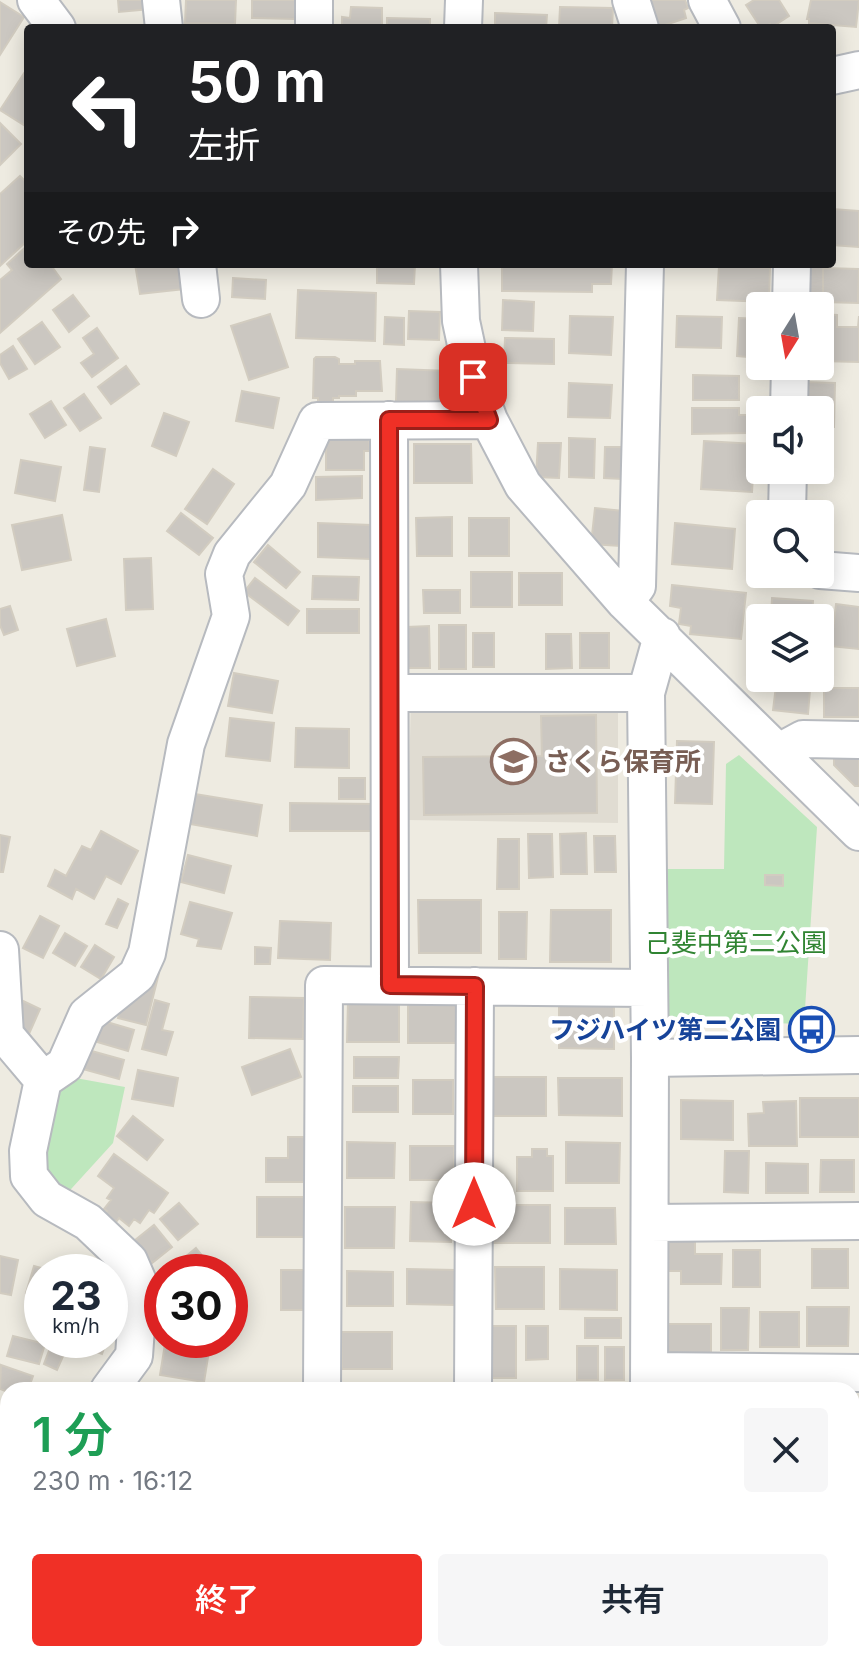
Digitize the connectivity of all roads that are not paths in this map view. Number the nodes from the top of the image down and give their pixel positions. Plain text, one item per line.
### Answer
1 (36, 0) edge
2 (161, 0) edge
3 (314, 0) edge
4 (464, 0) edge
5 (631, 0) edge
6 (707, 0) edge
7 (54, 24) edge
8 (164, 24) edge
9 (314, 24) edge
10 (463, 24) edge
11 (639, 24) edge
12 (720, 24) edge
13 (859, 70) edge
14 (836, 75) edge
15 (459, 268) edge
16 (645, 268) edge
17 (792, 268) edge
18 (791, 292) edge
19 (389, 420) junction
20 (489, 420) junction
21 (834, 571) edge
22 (859, 573) edge
23 (625, 602) junction
24 (662, 636) junction
25 (391, 693) junction
26 (646, 693) junction
27 (859, 740) edge
28 (779, 752) junction
29 (859, 832) edge
30 (0, 950) edge
31 (390, 985) junction
32 (475, 986) junction
33 (648, 988) junction
34 (859, 1055) edge
35 (650, 1058) junction
36 (43, 1080) junction
37 (28, 1151) junction
38 (0, 1177) edge
39 (859, 1221) edge
40 (650, 1223) junction
41 (859, 1373) edge
42 (649, 1380) edge
43 (115, 1382) edge
44 (322, 1382) edge
45 (473, 1382) edge

1 - 7 street
2 - 8 street
3 - 9 street
4 - 10 street
5 - 11 street
6 - 12 street
13 - 14 street
15 - 20 street
16 - 23 street
17 - 18 street
19 - 20 street
19 - 25 street
19 - 36 street
20 - 23 street
21 - 22 street
23 - 24 street
24 - 26 street
24 - 28 street
25 - 26 street
25 - 31 street
26 - 33 street
27 - 28 street
28 - 29 street
30 - 36 street
31 - 32 street
31 - 44 street
32 - 33 street
32 - 45 street
33 - 35 street
34 - 35 street
35 - 40 street
36 - 37 street
37 - 38 street
37 - 43 street
39 - 40 street
40 - 42 street
41 - 42 street

